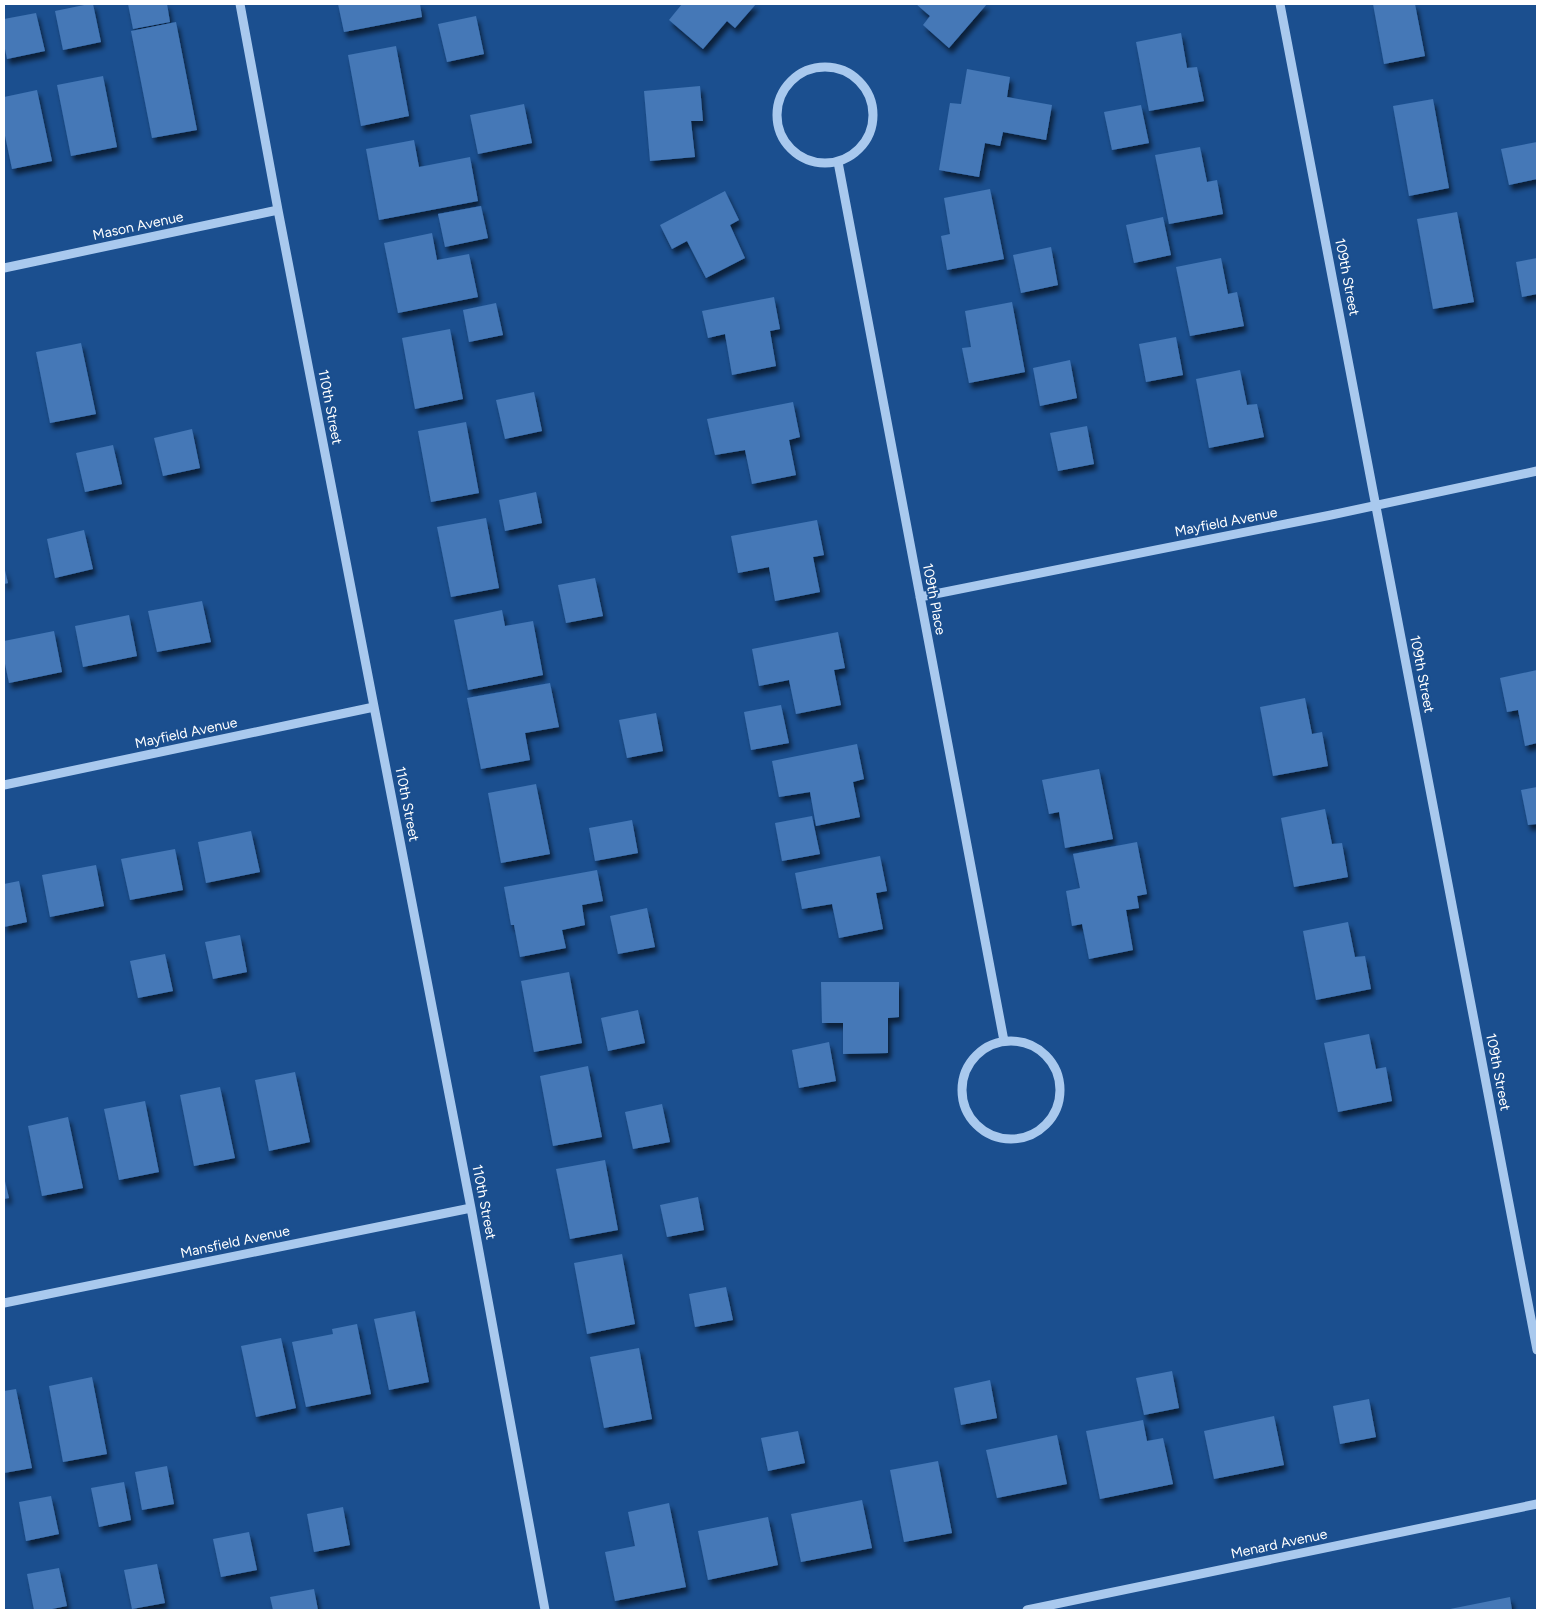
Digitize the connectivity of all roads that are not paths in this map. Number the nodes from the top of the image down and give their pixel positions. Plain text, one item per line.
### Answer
1 (240, 4) edge
2 (1280, 4) edge
3 (838, 162) junction
4 (278, 210) junction
5 (4, 268) edge
6 (1537, 471) edge
7 (1376, 506) junction
8 (920, 597) junction
9 (374, 707) junction
10 (4, 785) edge
11 (1004, 1042) junction
12 (471, 1208) junction
13 (4, 1303) edge
14 (1537, 1350) edge
15 (1537, 1504) edge
16 (545, 1610) edge
17 (1027, 1610) edge

1 - 4 street, 110th Street
2 - 7 street, 109th Street
3 - 3 street
3 - 8 street, 109th Place
4 - 5 street, Mason Avenue
4 - 9 street, 110th Street
6 - 7 street, Mayfield Avenue
7 - 8 street, Mayfield Avenue
7 - 14 street, 109th Street
8 - 11 street, 109th Place
9 - 10 street, Mayfield Avenue
9 - 12 street, 110th Street
11 - 11 street
12 - 13 street, Mansfield Avenue
12 - 16 street, 110th Street
15 - 17 street, Menard Avenue

